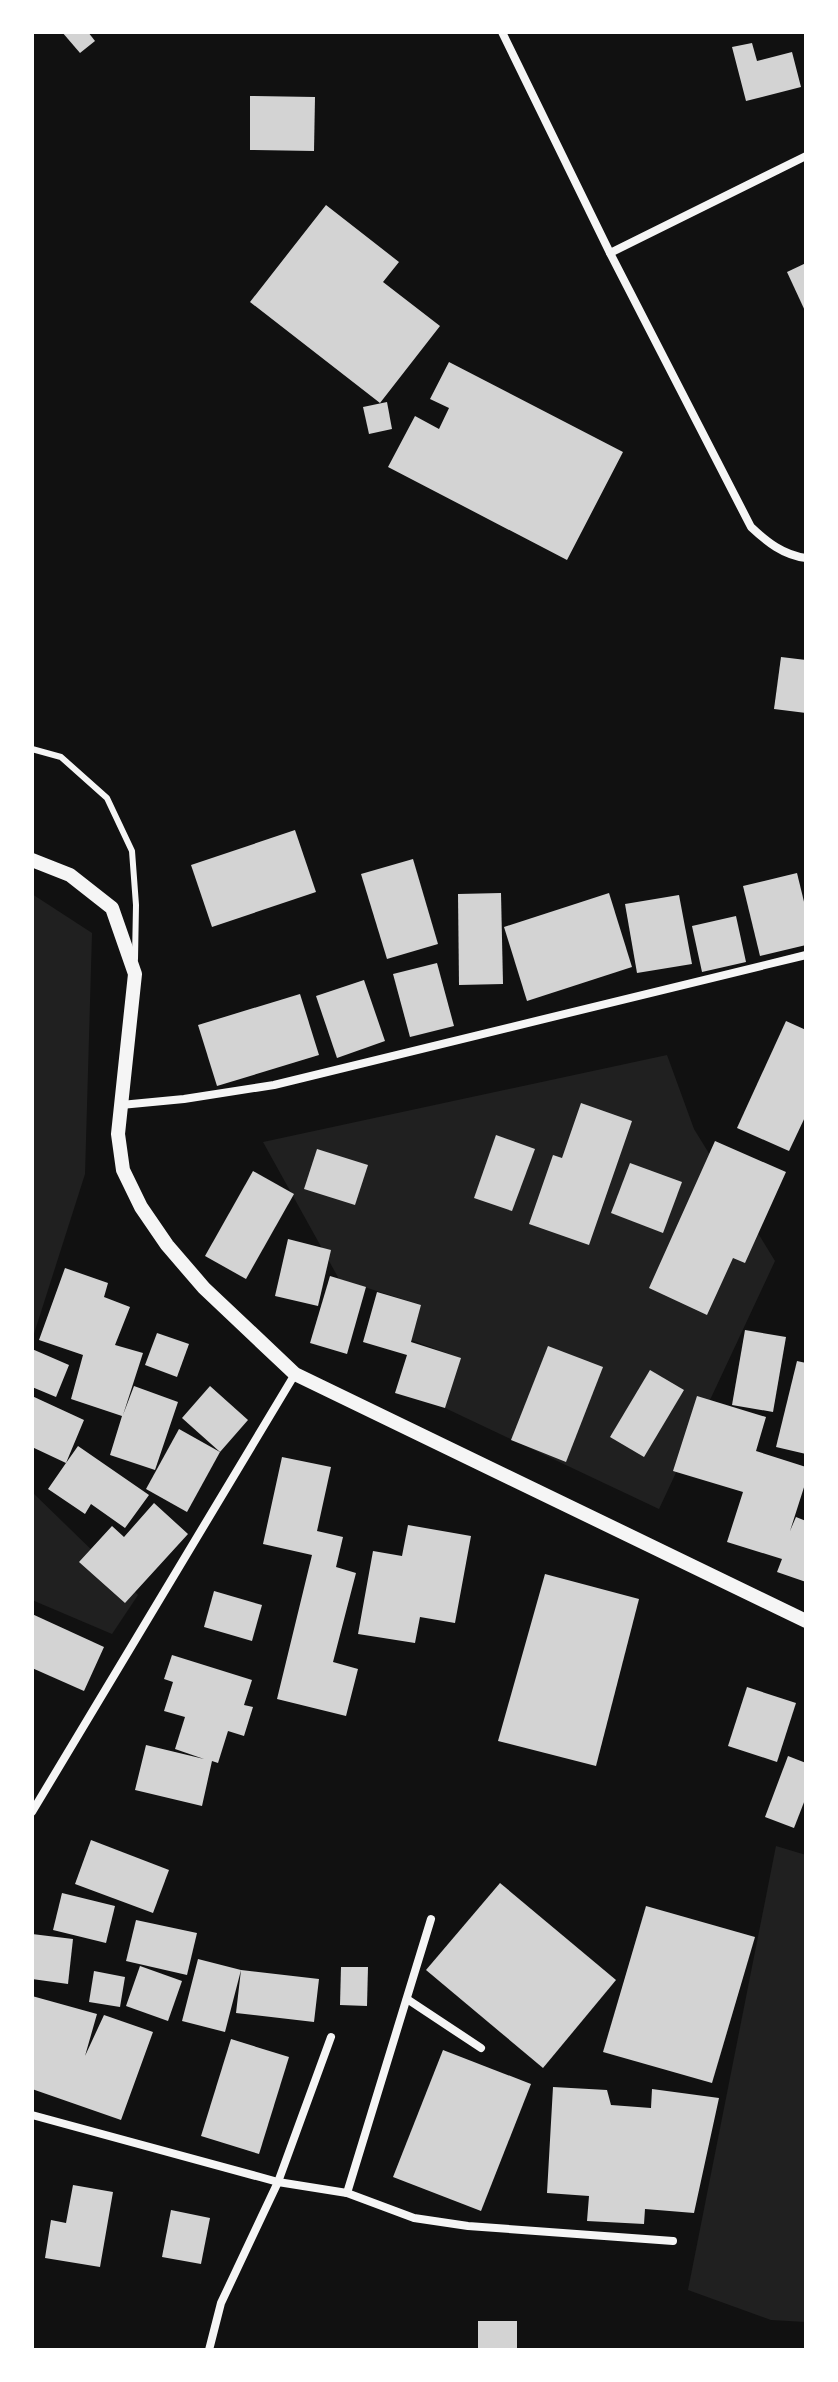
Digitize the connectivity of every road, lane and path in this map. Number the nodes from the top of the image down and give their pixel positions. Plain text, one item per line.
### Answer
1 (502, 32) edge
2 (806, 156) edge
3 (610, 253) junction
4 (806, 558) edge
5 (32, 749) edge
6 (32, 860) edge
7 (806, 955) edge
8 (135, 974) junction
9 (121, 1105) junction
10 (295, 1374) junction
11 (806, 1621) edge
12 (32, 1812) edge
13 (431, 1919) dead end
14 (407, 1999) junction
15 (331, 2037) dead end
16 (481, 2048) dead end
17 (32, 2115) edge
18 (278, 2182) junction
19 (347, 2193) junction
20 (673, 2241) dead end
21 (209, 2350) edge

1 - 3 street
2 - 3 street
3 - 4 street
5 - 8 lane
6 - 8 street
7 - 9 street
8 - 9 street
9 - 10 street
10 - 11 street
10 - 12 street
13 - 14 street
14 - 16 street
14 - 19 street
15 - 18 street
17 - 18 street
18 - 19 street
18 - 21 street
19 - 20 street

